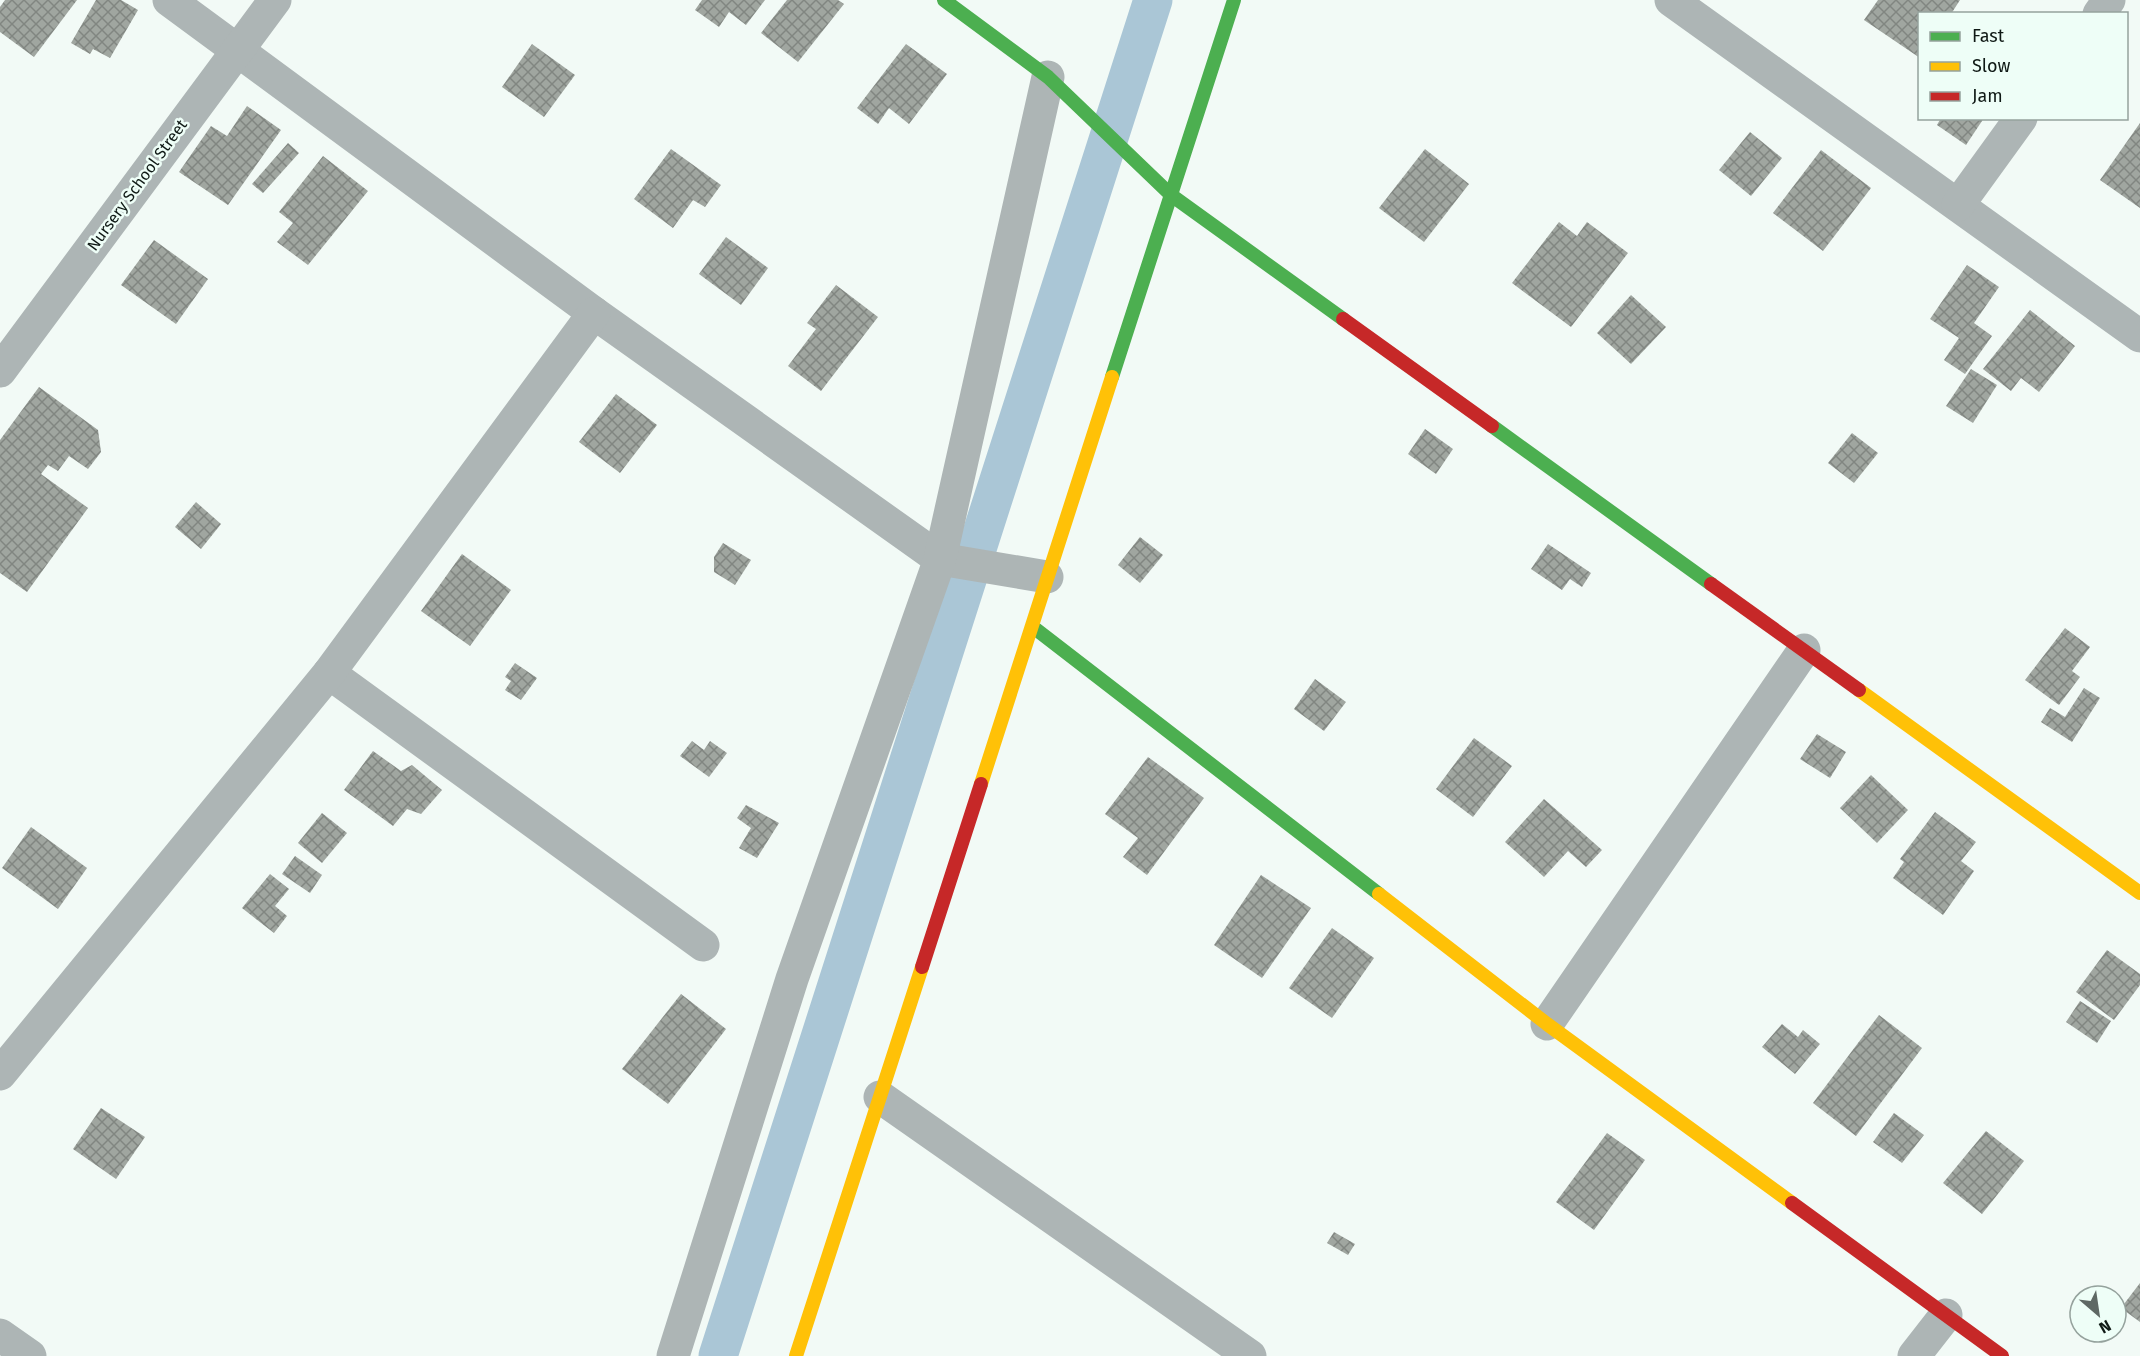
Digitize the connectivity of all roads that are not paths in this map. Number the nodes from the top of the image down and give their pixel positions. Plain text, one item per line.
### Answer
1 (169, 0) edge
2 (275, 0) edge
3 (944, 0) edge
4 (1234, 0) edge
5 (1671, 0) edge
6 (237, 50) junction
7 (1048, 76) junction
8 (2020, 120) edge
9 (1171, 195) junction
10 (1958, 205) junction
11 (594, 313) junction
12 (2140, 336) edge
13 (0, 371) edge
14 (940, 559) junction
15 (1047, 577) junction
16 (1033, 627) junction
17 (1804, 650) junction
18 (329, 674) junction
19 (2140, 893) edge
20 (703, 945) dead end
21 (1547, 1024) junction
22 (0, 1074) edge
23 (880, 1097) junction
24 (1946, 1315) junction
25 (0, 1335) edge
26 (30, 1356) edge
27 (673, 1356) edge
28 (796, 1356) edge
29 (1250, 1356) edge
30 (1914, 1356) edge
31 (2002, 1356) edge

1 - 6 street
2 - 6 street, Nursery School Street
3 - 7 street
4 - 9 street
5 - 10 street
6 - 11 street
6 - 13 street, Nursery School Street
7 - 9 street
7 - 14 street
8 - 10 street
9 - 15 street
9 - 17 street
10 - 12 street
11 - 14 street
11 - 18 street
14 - 15 street
14 - 27 street
15 - 16 street
16 - 21 street
16 - 23 street
17 - 19 street
17 - 21 street
18 - 20 street
18 - 22 street
21 - 24 street
23 - 28 street
23 - 29 street
24 - 30 street
24 - 31 street
25 - 26 street

